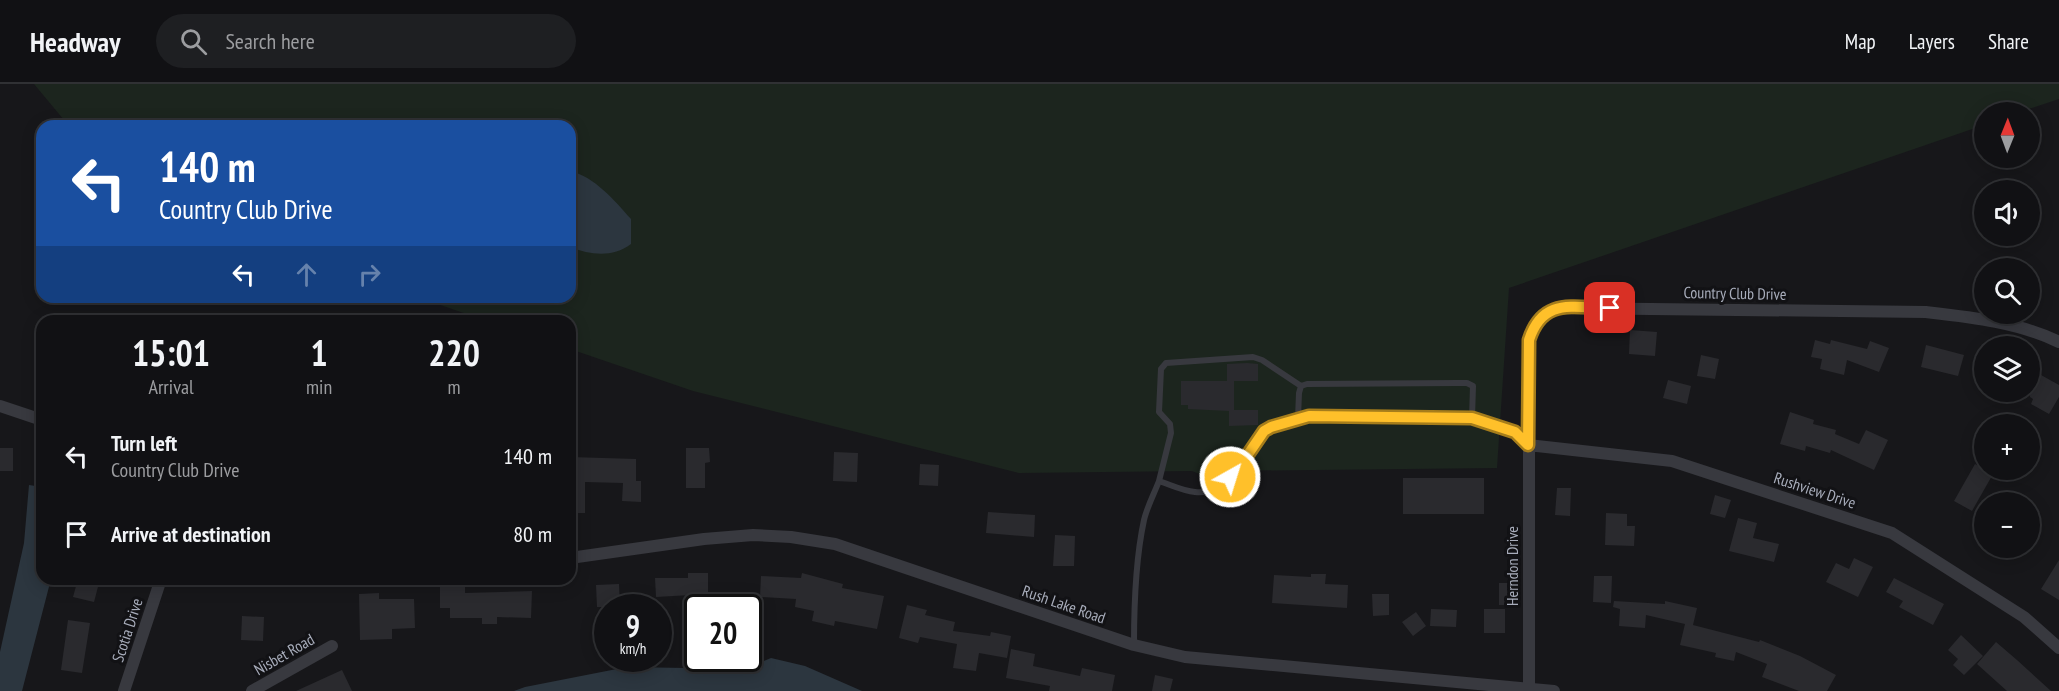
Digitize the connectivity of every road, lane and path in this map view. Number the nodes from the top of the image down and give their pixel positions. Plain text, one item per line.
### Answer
1 (2059, 342) edge
2 (1302, 386) junction
3 (0, 406) edge
4 (36, 418) edge
5 (1298, 418) junction
6 (1472, 418) junction
7 (1528, 445) junction
8 (1159, 481) junction
9 (576, 557) edge
10 (159, 585) edge
11 (1134, 645) junction
12 (332, 646) dead end
13 (2059, 648) edge
14 (1529, 688) junction
15 (124, 691) edge
16 (252, 691) edge
17 (1554, 691) edge

1 - 7 street, Country Club Drive
2 - 5 lane
2 - 6 lane
2 - 8 lane
3 - 4 street
5 - 6 lane
5 - 8 lane
6 - 7 lane
7 - 13 street, Rushview Drive
7 - 14 street, Herndon Drive
8 - 11 lane
9 - 11 street, Rush Lake Road
10 - 15 street, Scotia Drive
11 - 14 street, Rush Lake Road
12 - 16 street, Nisbet Road
14 - 17 street, Rush Lake Road

